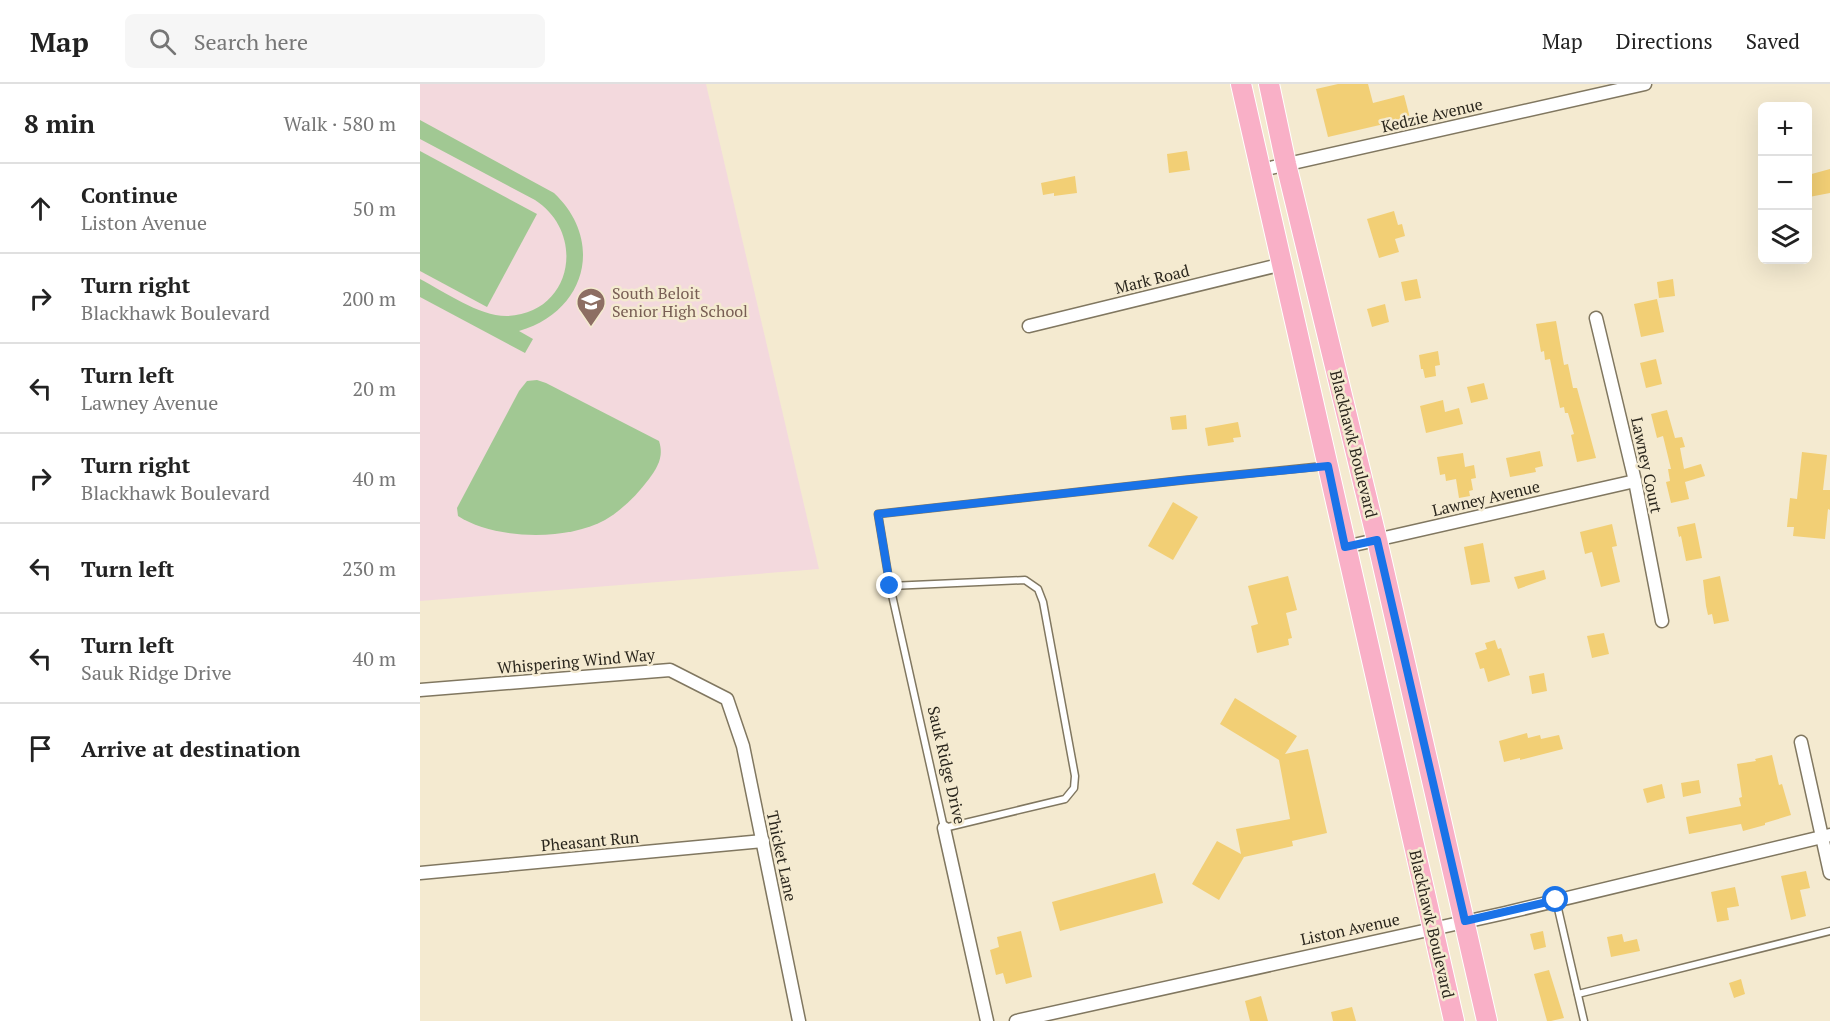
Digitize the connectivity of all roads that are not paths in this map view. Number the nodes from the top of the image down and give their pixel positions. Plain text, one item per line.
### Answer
1 (1241, 84) edge
2 (1269, 84) edge
3 (1645, 84) edge
4 (1286, 164) junction
5 (1261, 170) junction
6 (1283, 264) junction
7 (1596, 318) dead end
8 (1029, 326) dead end
9 (1328, 466) junction
10 (1635, 481) junction
11 (1377, 540) junction
12 (1345, 547) junction
13 (890, 586) junction
14 (1662, 621) dead end
15 (420, 690) edge
16 (727, 699) joint
17 (1801, 742) dead end
18 (944, 828) junction
19 (1826, 836) edge
20 (763, 841) junction
21 (420, 873) edge
22 (1830, 873) edge
23 (1556, 900) junction
24 (1465, 921) junction
25 (1433, 928) junction
26 (1830, 931) edge
27 (1578, 994) junction
28 (799, 1021) edge
29 (987, 1021) edge
30 (1017, 1021) edge
31 (1454, 1021) edge
32 (1487, 1021) edge
33 (1584, 1021) edge

1 - 5 main road, Blackhawk Boulevard
2 - 4 main road, Blackhawk Boulevard
3 - 4 street, Kedzie Avenue
4 - 5 street, Kedzie Avenue
4 - 11 main road, Blackhawk Boulevard
5 - 6 main road, Blackhawk Boulevard
6 - 8 street, Mark Road
6 - 9 main road, Blackhawk Boulevard
7 - 10 street, Lawney Court
9 - 12 main road, Blackhawk Boulevard
9 - 13 lane, Sauk Ridge Drive
10 - 11 street, Lawney Avenue
10 - 14 street, Lawney Court
11 - 12 street, Lawney Avenue
11 - 24 main road, Blackhawk Boulevard
12 - 25 main road, Blackhawk Boulevard
13 - 18 lane, Sauk Ridge Drive
13 - 18 lane
15 - 16 street, Whispering Wind Way
16 - 20 street, Thicket Lane
17 - 19 street
18 - 29 street, Sauk Ridge Drive
19 - 22 street
19 - 23 street, Liston Avenue
20 - 21 street, Pheasant Run
20 - 28 street, Thicket Lane
23 - 24 street, Liston Avenue
23 - 27 lane
24 - 25 street, Liston Avenue
24 - 32 main road, Blackhawk Boulevard
25 - 30 street, Liston Avenue
25 - 31 main road, Blackhawk Boulevard
26 - 27 lane
27 - 33 lane

